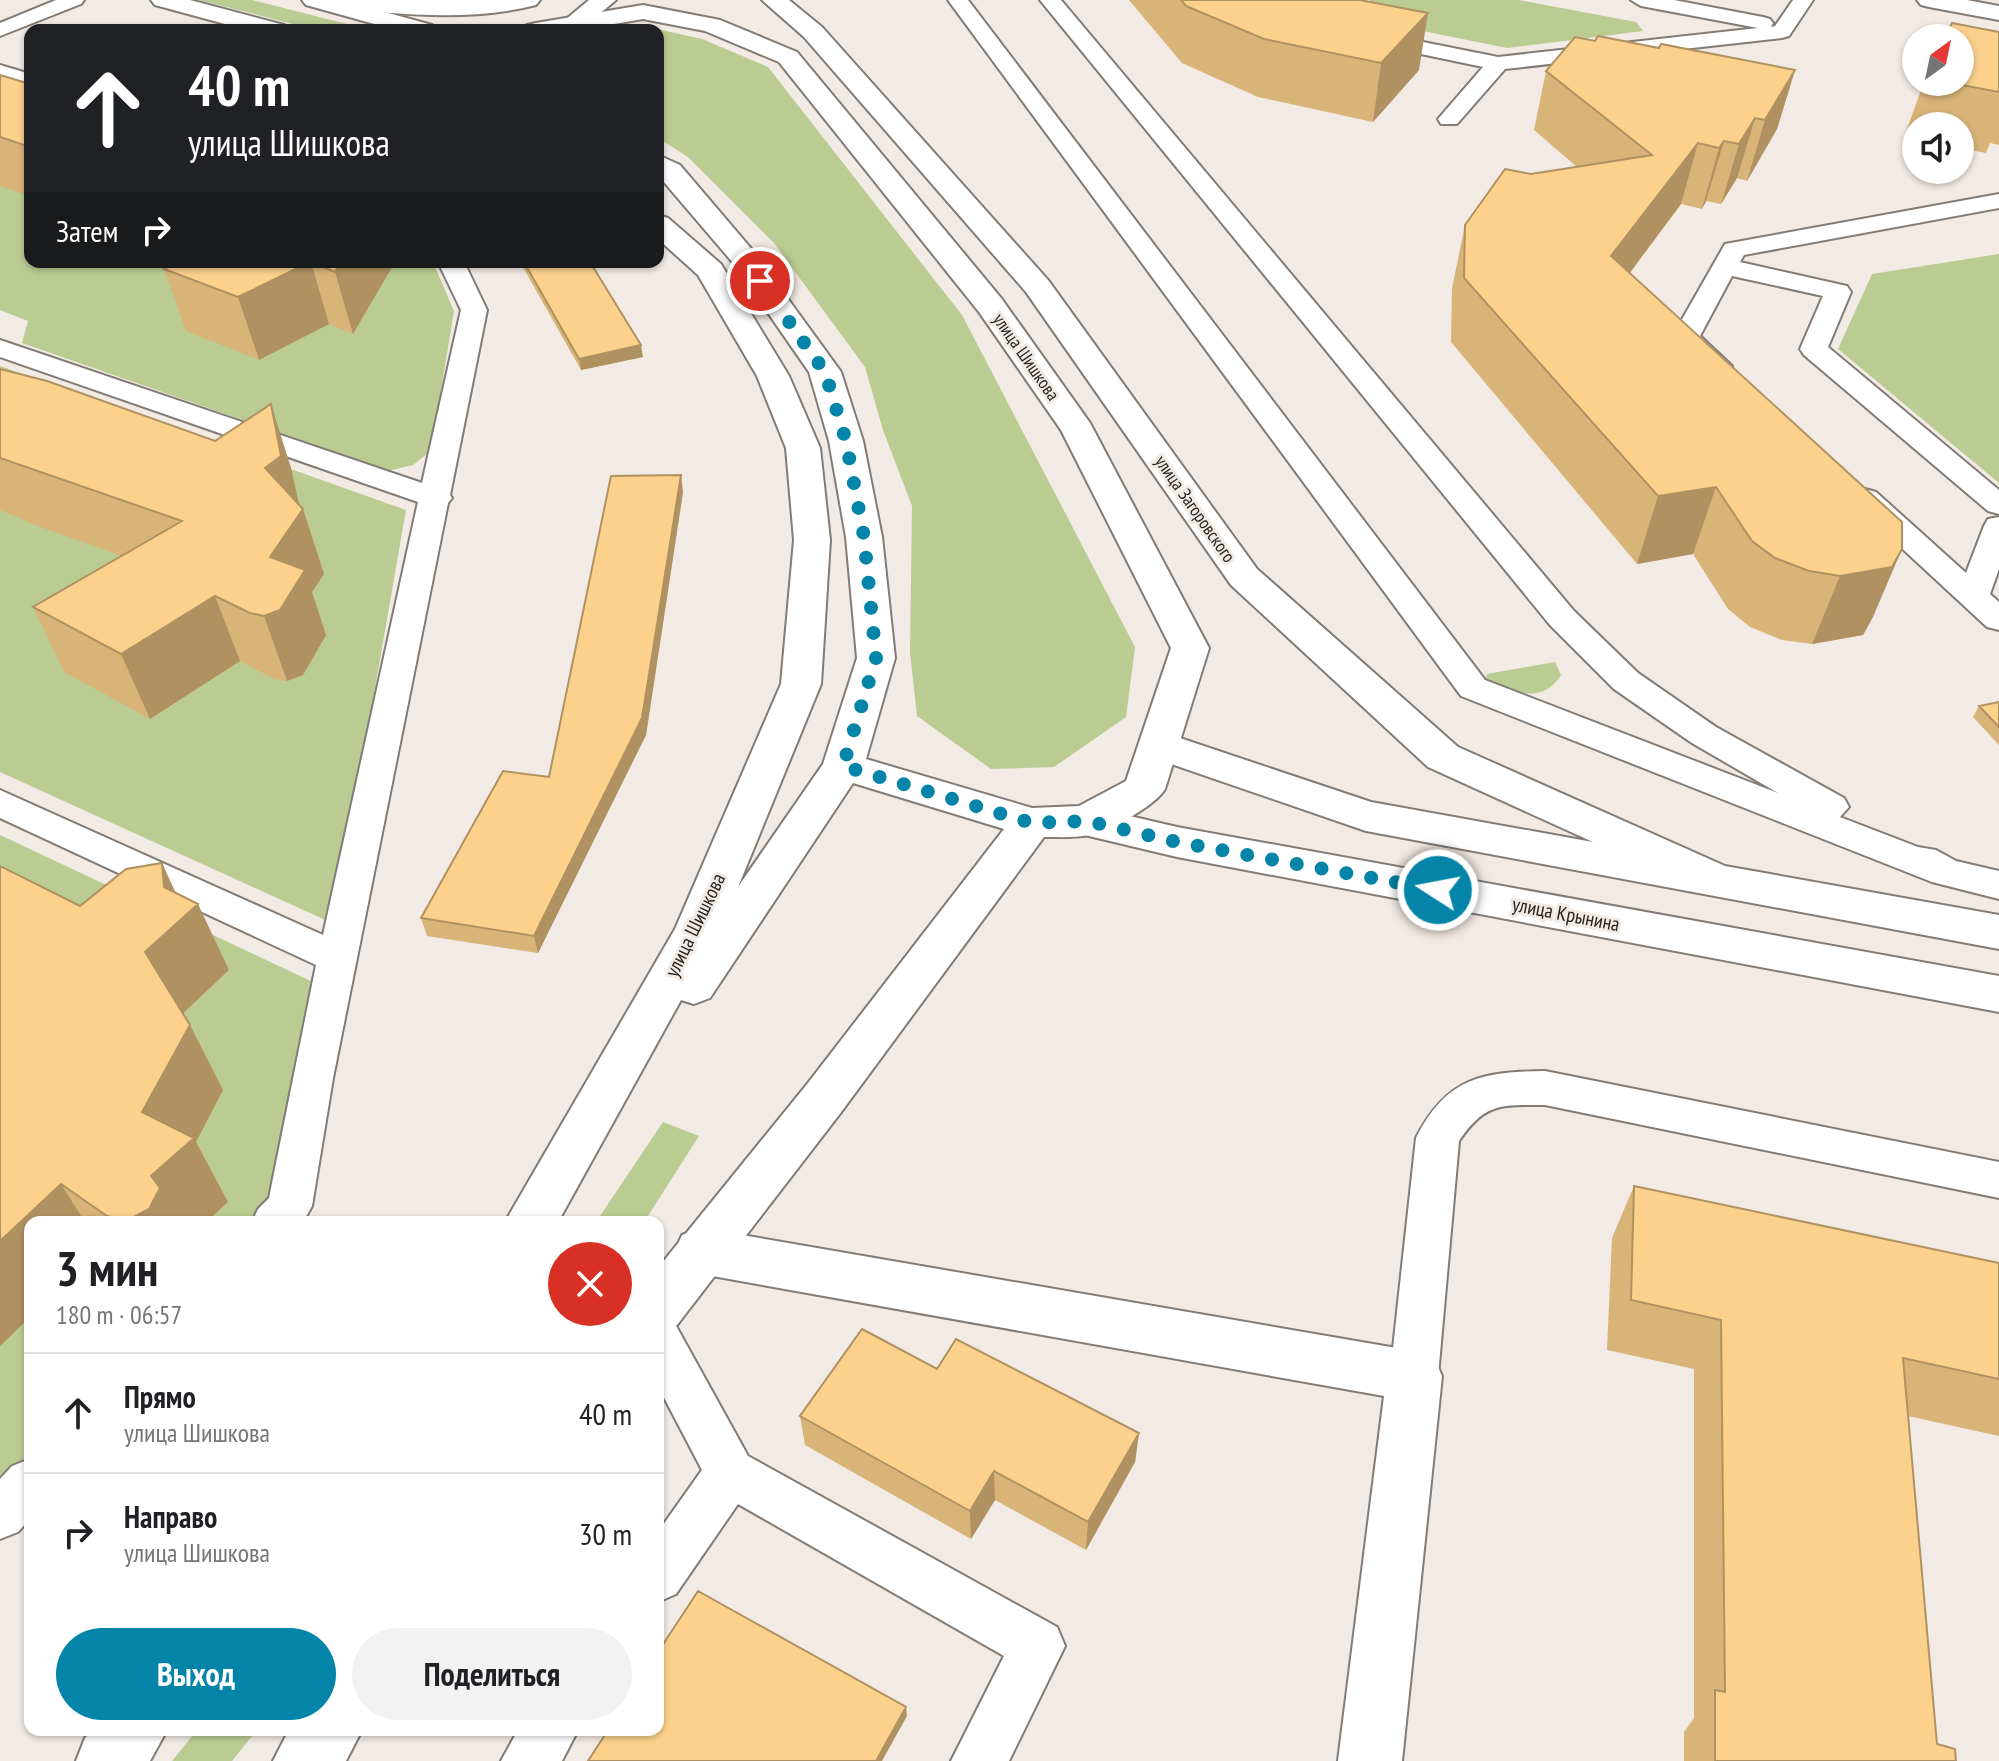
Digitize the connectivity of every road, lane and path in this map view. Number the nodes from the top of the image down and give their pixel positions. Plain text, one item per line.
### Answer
1 (163, 0) edge
2 (314, 0) edge
3 (321, 0) edge
4 (528, 0) edge
5 (604, 0) edge
6 (774, 0) edge
7 (958, 0) edge
8 (1050, 0) edge
9 (1326, 0) edge
10 (1641, 0) edge
11 (1803, 0) edge
12 (1929, 0) edge
13 (66, 1) edge
14 (1999, 13) edge
15 (253, 24) edge
16 (401, 24) edge
17 (575, 24) edge
18 (583, 24) edge
19 (1785, 27) junction
20 (0, 30) edge
21 (1498, 63) junction
22 (0, 72) edge
23 (24, 79) edge
24 (1449, 119) dead end
25 (664, 167) edge
26 (1999, 201) edge
27 (664, 229) edge
28 (1724, 266) junction
29 (454, 268) edge
30 (1037, 286) junction
31 (990, 305) junction
32 (0, 348) edge
33 (1743, 389) edge
34 (1847, 482) edge
35 (437, 498) junction
36 (1999, 505) edge
37 (1999, 526) edge
38 (1973, 596) junction
39 (1999, 620) edge
40 (1159, 745) junction
41 (843, 766) junction
42 (0, 803) edge
43 (1087, 821) junction
44 (1032, 823) junction
45 (1945, 872) junction
46 (1725, 884) junction
47 (1999, 885) edge
48 (1999, 932) edge
49 (339, 959) junction
50 (1999, 994) edge
51 (1999, 1180) edge
52 (280, 1216) edge
53 (535, 1216) edge
54 (536, 1216) edge
55 (701, 1251) junction
56 (664, 1300) edge
57 (664, 1350) edge
58 (1414, 1376) junction
59 (730, 1473) junction
60 (24, 1489) edge
61 (0, 1515) edge
62 (664, 1567) edge
63 (130, 1736) edge
64 (325, 1736) edge
65 (547, 1736) edge
66 (108, 1761) edge
67 (305, 1761) edge
68 (529, 1761) edge
69 (979, 1761) edge
70 (1370, 1761) edge

1 - 15 main road
2 - 16 main road
3 - 4 main road
5 - 17 main road
6 - 30 main road, улица Загоровского
7 - 45 lane
8 - 45 lane
9 - 21 lane
10 - 19 lane
11 - 19 lane
12 - 14 main road
13 - 20 lane
18 - 31 main road, улица Шишкова
19 - 21 lane
21 - 24 lane
22 - 23 lane
25 - 41 main road
26 - 28 lane
27 - 53 main road, улица Шишкова
28 - 33 lane
28 - 36 lane
29 - 35 lane
30 - 31 main road
30 - 46 main road, улица Загоровского
31 - 40 main road, улица Шишкова
32 - 35 lane
34 - 38 lane
35 - 49 lane
37 - 38 lane
38 - 39 lane
40 - 43 main road, улица Шишкова
40 - 46 main road
41 - 44 main road, улица Шишкова
41 - 54 main road
42 - 49 lane
43 - 44 main road, улица Шишкова
43 - 50 main road, улица Крынина
44 - 55 main road
45 - 47 lane
46 - 48 main road
49 - 52 lane
51 - 58 lane
55 - 56 main road
55 - 58 main road
57 - 59 lane
58 - 70 main road
59 - 62 lane
59 - 69 lane
60 - 61 lane
63 - 66 main road
64 - 67 main road
65 - 68 lane

